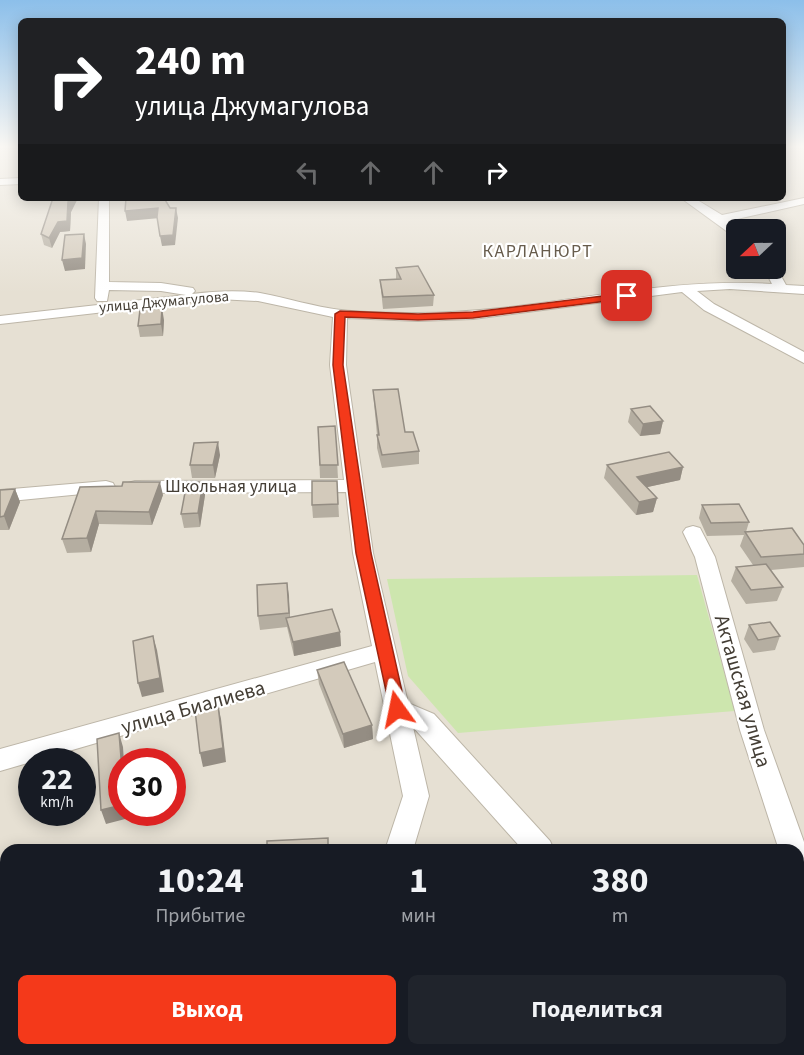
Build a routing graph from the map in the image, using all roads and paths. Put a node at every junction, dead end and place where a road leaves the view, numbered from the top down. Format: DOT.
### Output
graph roads {
  1 [pos="104,201"];
  2 [pos="691,201"];
  3 [pos="804,201"];
  4 [pos="720,219"];
  5 [pos="726,225"];
  6 [pos="776,279"];
  7 [pos="102,286"];
  8 [pos="685,288"];
  9 [pos="781,288"];
  10 [pos="804,290"];
  11 [pos="218,295"];
  12 [pos="102,307"];
  13 [pos="340,314"];
  14 [pos="0,320"];
  15 [pos="804,358"];
  16 [pos="354,486"];
  17 [pos="0,495"];
  18 [pos="693,532"];
  19 [pos="385,651"];
  20 [pos="397,709"];
  21 [pos="0,760"];
  22 [pos="401,844"];
  23 [pos="535,844"];
  24 [pos="791,844"];
  1 -- 7 [label="street"];
  2 -- 4 [label="street"];
  3 -- 4 [label="street"];
  4 -- 5 [label="street"];
  6 -- 9 [label="street"];
  7 -- 11 [label="street"];
  7 -- 12 [label="street"];
  8 -- 9 [label="street, улица Джумагулова"];
  8 -- 13 [label="street, улица Джумагулова"];
  8 -- 15 [label="street"];
  9 -- 10 [label="street, улица Джумагулова"];
  11 -- 12 [label="street, улица Джумагулова"];
  11 -- 13 [label="street, улица Джумагулова"];
  12 -- 14 [label="street, улица Джумагулова"];
  13 -- 16 [label="street"];
  16 -- 17 [label="street, Школьная улица"];
  16 -- 19 [label="street"];
  18 -- 24 [label="street, Акташская улица"];
  19 -- 20 [label="street"];
  19 -- 21 [label="street, улица Биалиева"];
  20 -- 22 [label="street"];
  20 -- 23 [label="street"];
}
